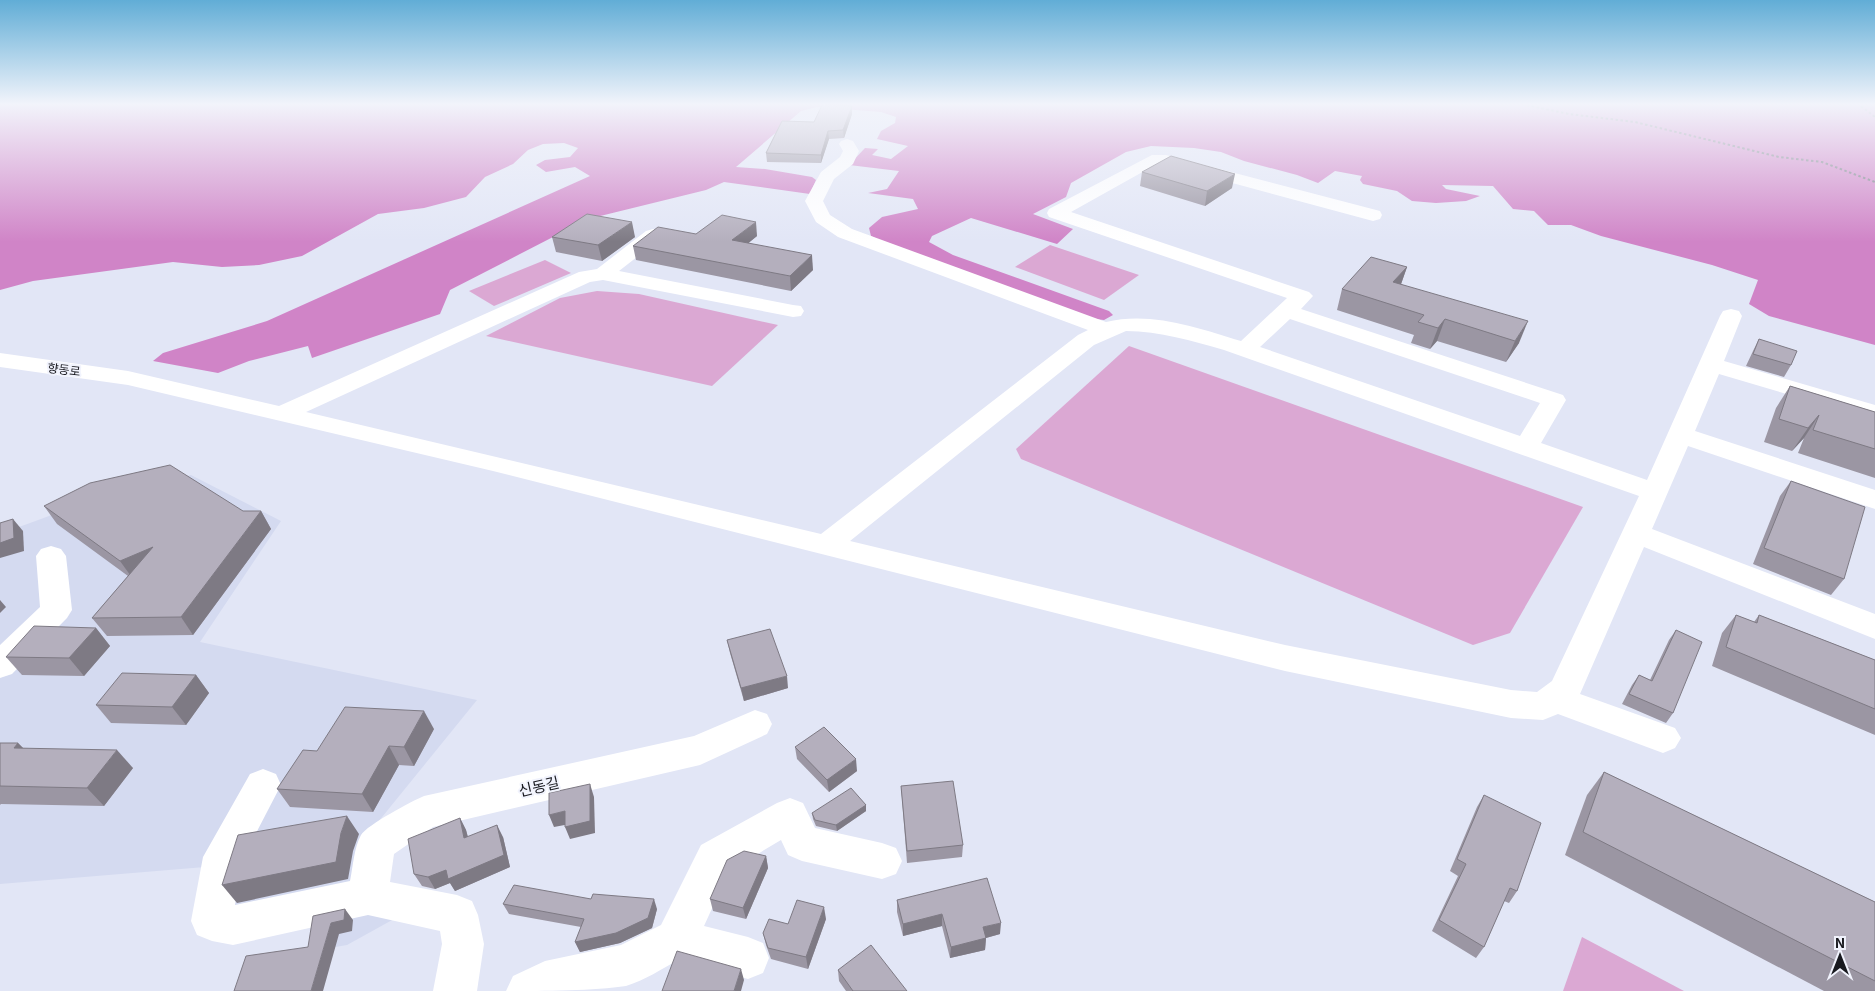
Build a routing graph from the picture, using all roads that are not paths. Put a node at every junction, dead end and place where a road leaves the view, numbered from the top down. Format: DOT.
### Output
graph roads {
  1 [pos="850,149"];
  2 [pos="1373,215"];
  3 [pos="653,235"];
  4 [pos="603,274"];
  5 [pos="793,311"];
  6 [pos="1286,311"];
  7 [pos="1731,316"];
  8 [pos="1107,330"];
  9 [pos="1244,350"];
  10 [pos="0,360"];
  11 [pos="1711,364"];
  12 [pos="1875,413"];
  13 [pos="281,414"];
  14 [pos="1680,435"];
  15 [pos="1526,448"];
  16 [pos="1655,492"];
  17 [pos="1875,500"];
  18 [pos="1636,533"];
  19 [pos="826,545"];
  20 [pos="51,556"];
  21 [pos="1875,627"];
  22 [pos="0,664"];
  23 [pos="1553,698"];
  24 [pos="755,724"];
  25 [pos="1663,738"];
  26 [pos="263,785"];
  27 [pos="882,861"];
  28 [pos="368,896"];
  29 [pos="676,939"];
  30 [pos="748,958"];
  31 [pos="455,991"];
  32 [pos="528,991"];
  1 -- 8 [label="street"];
  2 -- 6 [label="street"];
  3 -- 4 [label="street"];
  4 -- 5 [label="street"];
  4 -- 13 [label="street"];
  6 -- 9 [label="street"];
  6 -- 15 [label="street"];
  7 -- 11 [label="street"];
  8 -- 9 [label="street"];
  8 -- 19 [label="street"];
  9 -- 15 [label="street"];
  10 -- 13 [label="street, 향동로"];
  11 -- 12 [label="street"];
  11 -- 14 [label="street"];
  13 -- 19 [label="street, 향동로"];
  14 -- 16 [label="street"];
  14 -- 17 [label="street"];
  15 -- 16 [label="street"];
  16 -- 18 [label="street"];
  18 -- 21 [label="street"];
  18 -- 23 [label="street"];
  19 -- 23 [label="street, 향동로"];
  20 -- 22 [label="street"];
  23 -- 25 [label="street"];
  24 -- 28 [label="street, 신동길"];
  26 -- 28 [label="street"];
  27 -- 29 [label="street"];
  28 -- 31 [label="street"];
  29 -- 30 [label="street"];
  29 -- 32 [label="street"];
}
